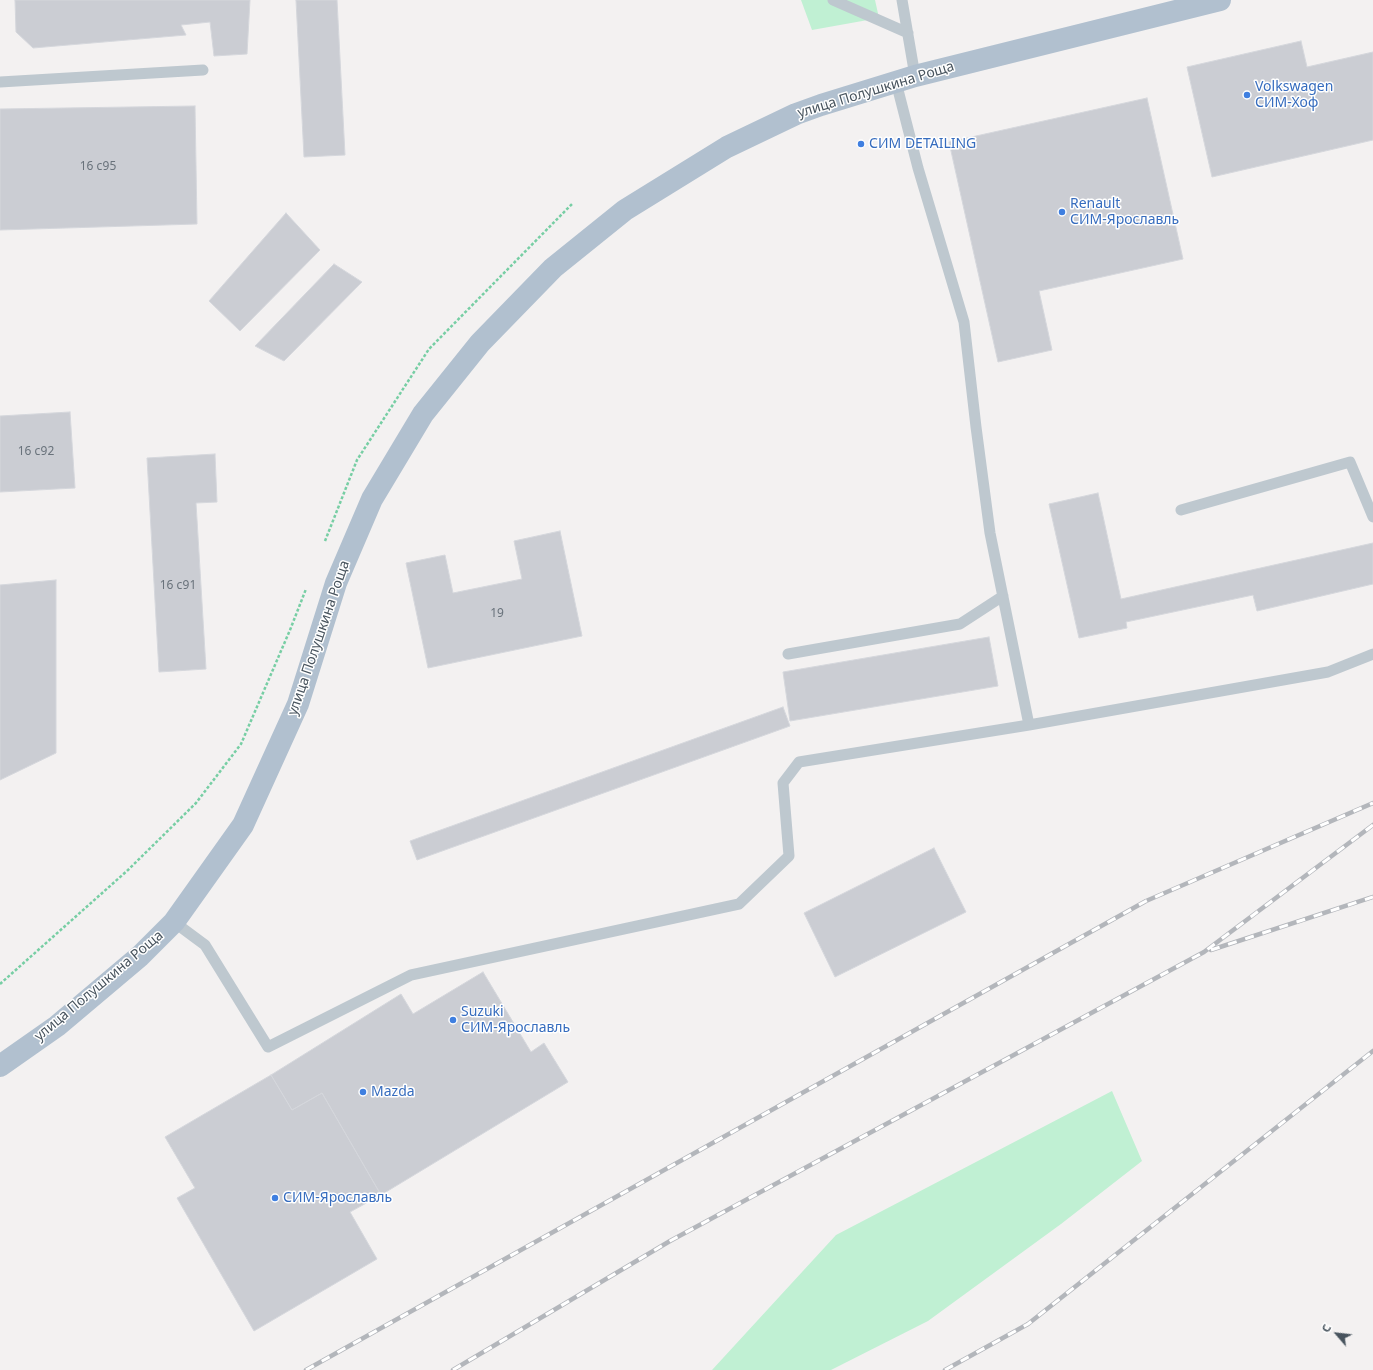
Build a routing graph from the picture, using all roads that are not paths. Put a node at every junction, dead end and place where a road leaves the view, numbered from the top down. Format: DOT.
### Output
graph roads {
  1 [pos="833,0"];
  2 [pos="902,0"];
  3 [pos="1220,0"];
  4 [pos="908,33"];
  5 [pos="203,70"];
  6 [pos="906,79"];
  7 [pos="0,82"];
  8 [pos="1181,510"];
  9 [pos="1373,517"];
  10 [pos="1003,596"];
  11 [pos="788,654"];
  12 [pos="1373,654"];
  13 [pos="1029,725"];
  14 [pos="174,922"];
  15 [pos="0,1066"];
  1 -- 4 [label="lane"];
  2 -- 4 [label="lane"];
  3 -- 6 [label="main road, улица Полушкина Роща"];
  4 -- 6 [label="lane"];
  5 -- 7 [label="lane"];
  6 -- 10 [label="lane"];
  6 -- 14 [label="main road, улица Полушкина Роща"];
  8 -- 9 [label="lane"];
  10 -- 11 [label="lane"];
  10 -- 13 [label="lane"];
  12 -- 13 [label="lane"];
  13 -- 14 [label="lane"];
  14 -- 15 [label="main road, улица Полушкина Роща"];
}
